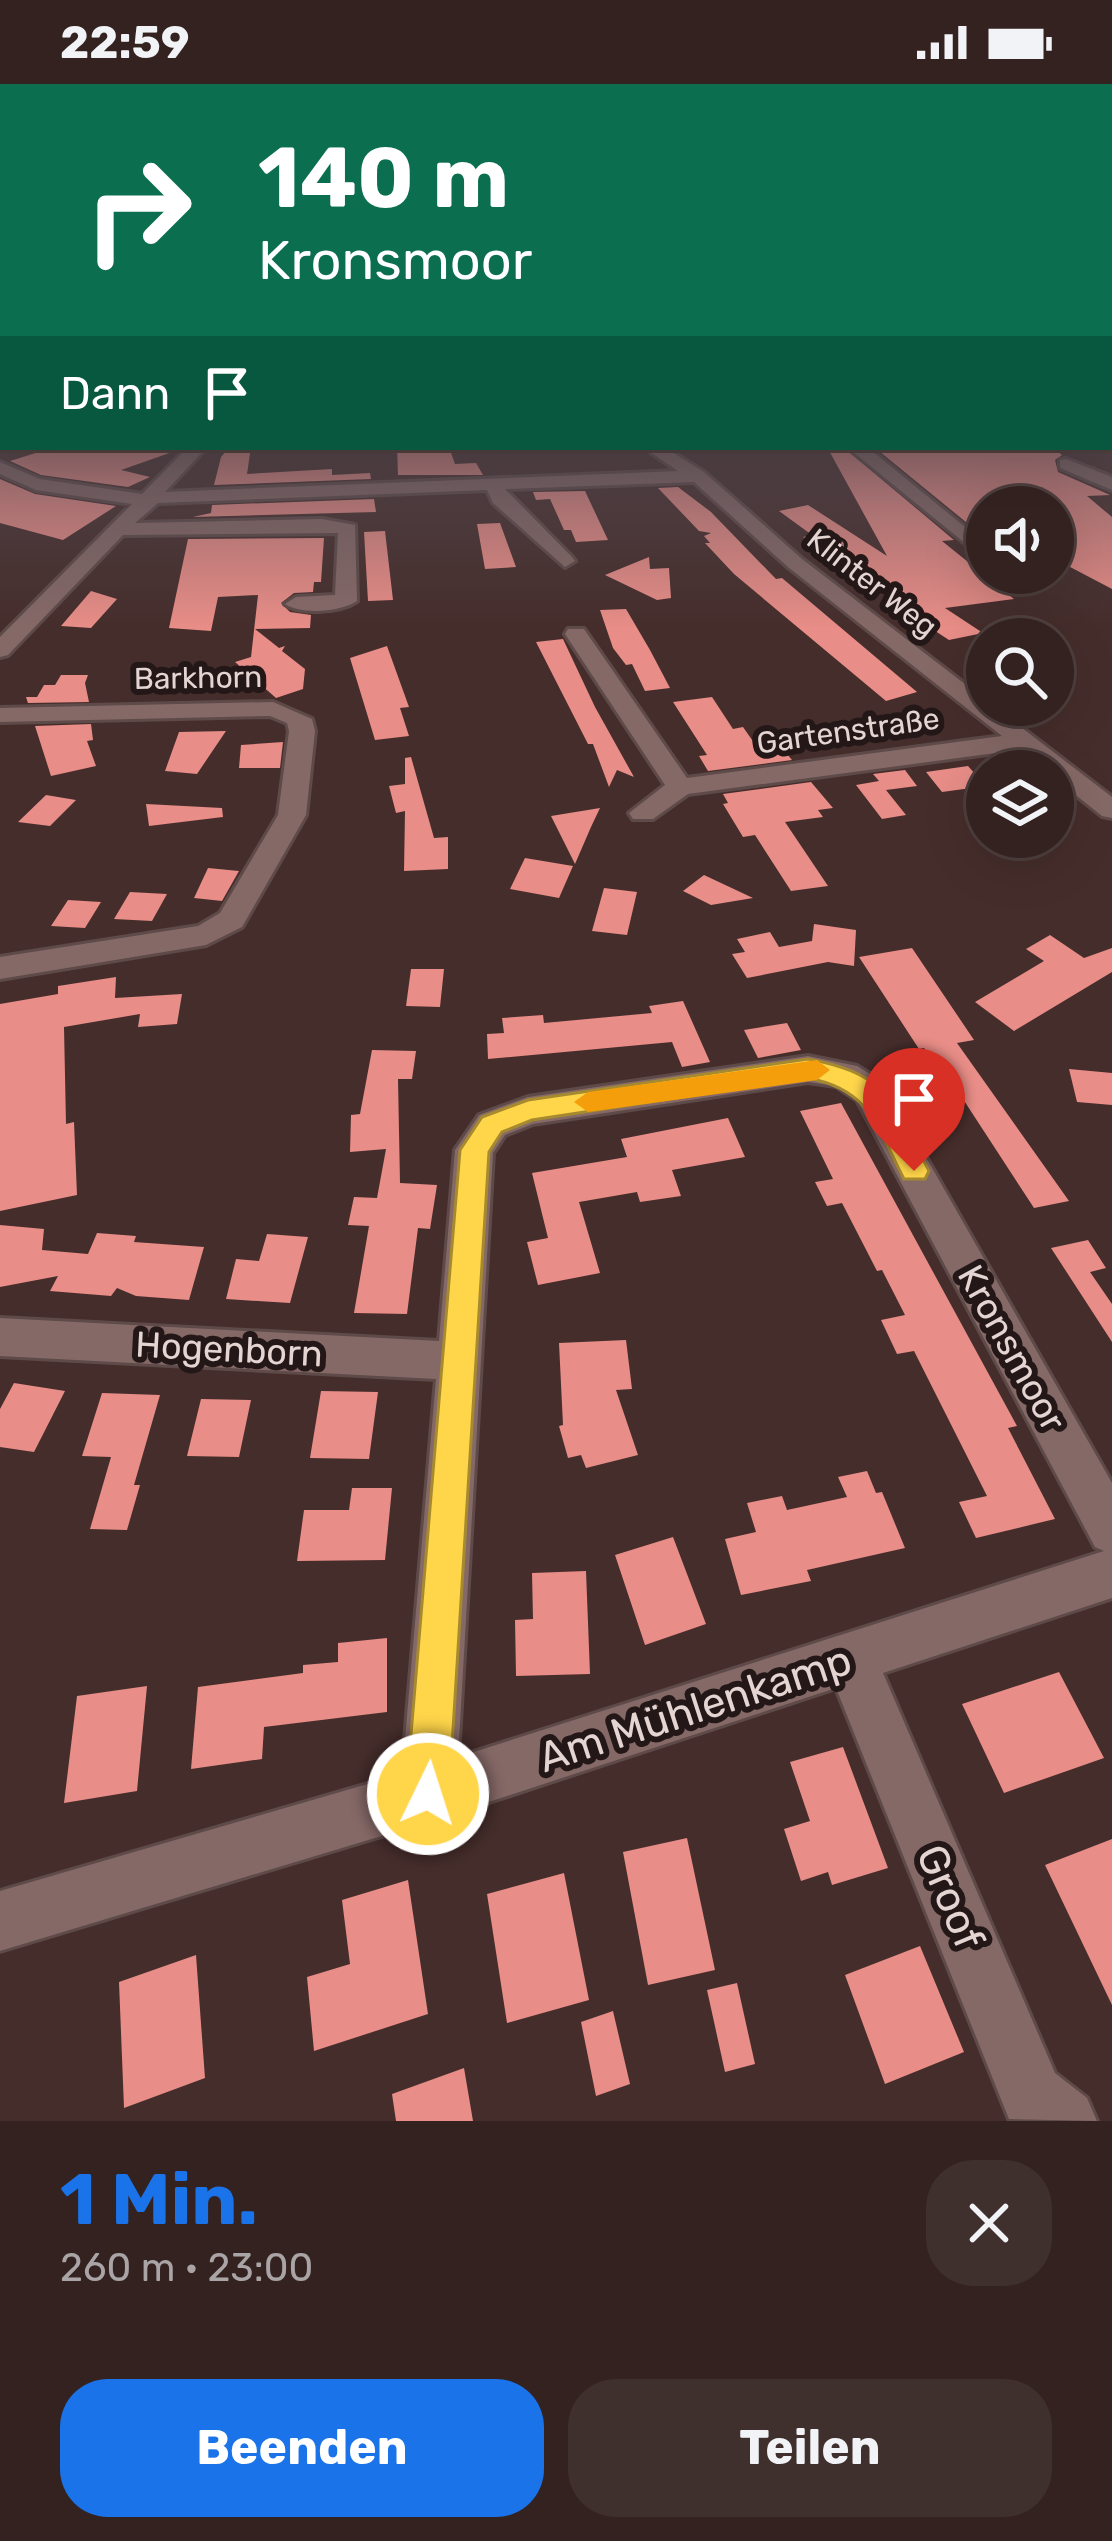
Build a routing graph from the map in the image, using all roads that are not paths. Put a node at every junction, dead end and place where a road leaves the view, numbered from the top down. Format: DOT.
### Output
graph roads {
  1 [pos="195,450"];
  2 [pos="657,450"];
  3 [pos="860,450"];
  4 [pos="1066,464"];
  5 [pos="0,467"];
  6 [pos="698,476"];
  7 [pos="36,484"];
  8 [pos="1112,484"];
  9 [pos="495,486"];
  10 [pos="0,498"];
  11 [pos="151,499"];
  12 [pos="120,529"];
  13 [pos="966,538"];
  14 [pos="565,561"];
  15 [pos="296,604"];
  16 [pos="576,634"];
  17 [pos="0,650"];
  18 [pos="0,715"];
  19 [pos="1025,740"];
  20 [pos="680,787"];
  21 [pos="1112,811"];
  22 [pos="643,813"];
  23 [pos="0,968"];
  24 [pos="0,1337"];
  25 [pos="458,1360"];
  26 [pos="1112,1530"];
  27 [pos="1112,1574"];
  28 [pos="851,1660"];
  29 [pos="428,1794"];
  30 [pos="0,1921"];
  31 [pos="1064,2121"];
  1 -- 11 [label="street"];
  2 -- 6 [label="street, Klinter Weg"];
  3 -- 13 [label="street"];
  4 -- 8 [label="street"];
  5 -- 7 [label="street"];
  6 -- 9 [label="street"];
  6 -- 19 [label="street, Klinter Weg"];
  7 -- 10 [label="street"];
  7 -- 11 [label="street"];
  9 -- 11 [label="street"];
  9 -- 14 [label="street"];
  11 -- 12 [label="street"];
  12 -- 15 [label="street"];
  12 -- 17 [label="street"];
  16 -- 20 [label="street"];
  18 -- 23 [label="street, Barkhorn"];
  19 -- 20 [label="street, Gartenstraße"];
  19 -- 21 [label="street, Klinter Weg"];
  20 -- 22 [label="street, Gartenstraße"];
  24 -- 25 [label="street, Hogenborn"];
  25 -- 26 [label="street, Kronsmoor"];
  25 -- 29 [label="street, Kronsmoor"];
  27 -- 28 [label="street, Am Mühlenkamp"];
  28 -- 29 [label="street, Am Mühlenkamp"];
  28 -- 31 [label="street, Groof"];
  29 -- 30 [label="street, Am Mühlenkamp"];
}
